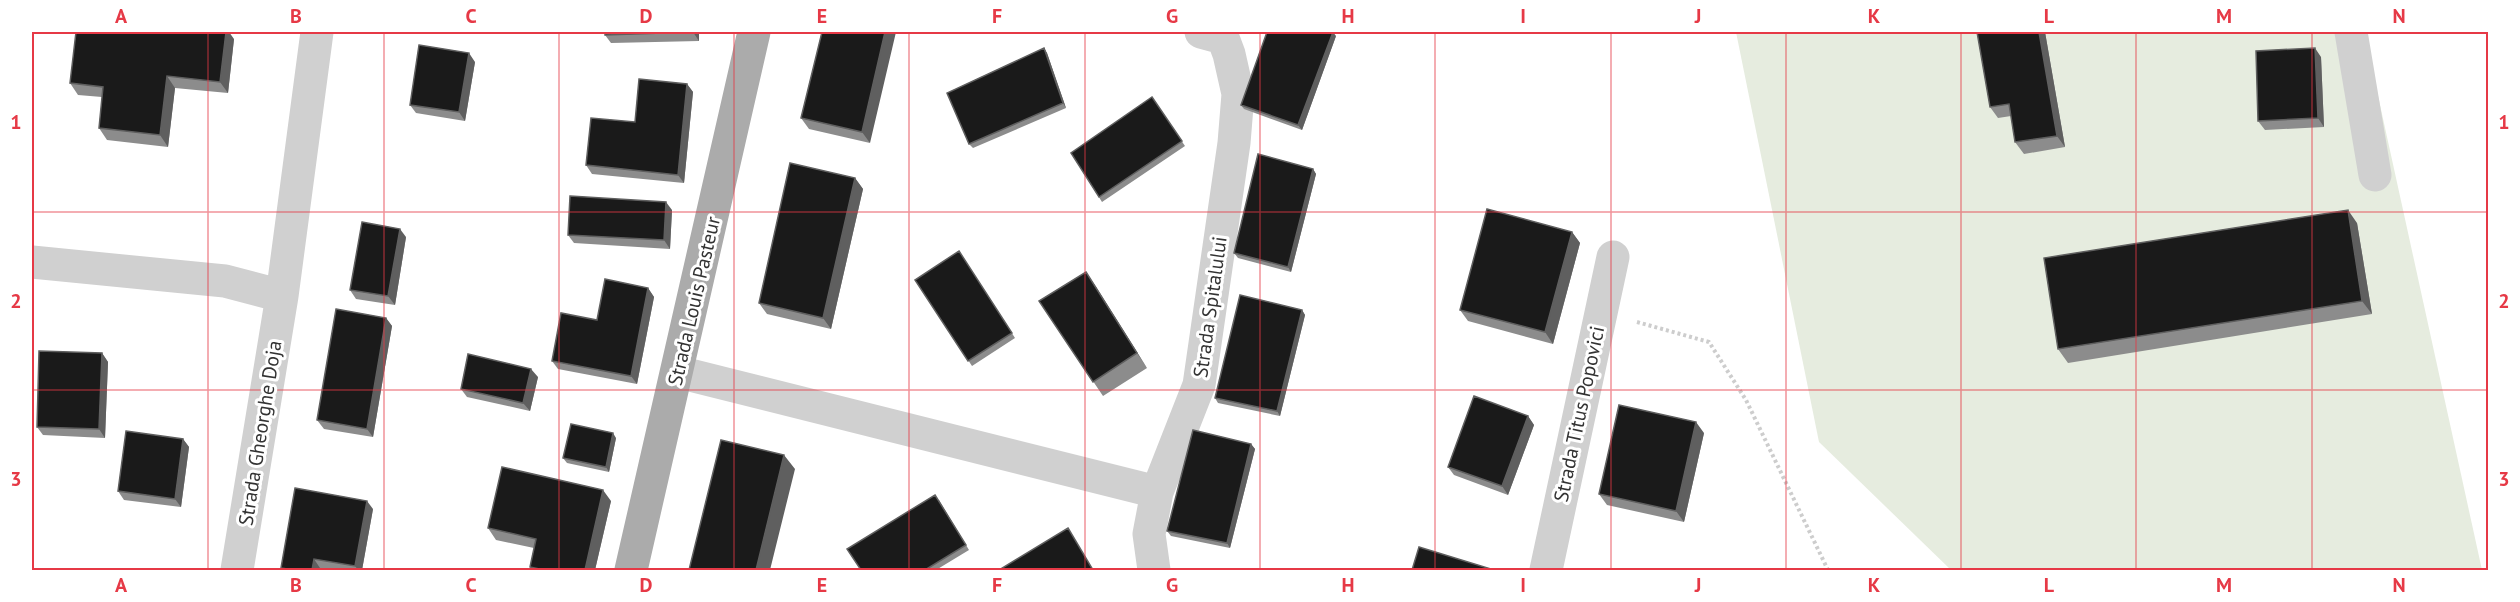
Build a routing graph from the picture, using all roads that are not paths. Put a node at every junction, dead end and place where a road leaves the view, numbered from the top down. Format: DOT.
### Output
graph roads {
  1 [pos="317,32"];
  2 [pos="754,32"];
  3 [pos="2351,32"];
  4 [pos="1212,35"];
  5 [pos="2375,175"];
  6 [pos="1613,257"];
  7 [pos="32,262"];
  8 [pos="282,296"];
  9 [pos="678,372"];
  10 [pos="1157,492"];
  11 [pos="237,570"];
  12 [pos="631,570"];
  13 [pos="1154,570"];
  14 [pos="1546,570"];
  1 -- 8 [label="street, Strada Gheorghe Doja"];
  2 -- 9 [label="main road, Strada Louis Pasteur"];
  3 -- 5 [label="street"];
  4 -- 10 [label="street, Strada Spitalului"];
  6 -- 14 [label="street, Strada Titus Popovici"];
  7 -- 8 [label="street"];
  8 -- 11 [label="street, Strada Gheorghe Doja"];
  9 -- 10 [label="street"];
  9 -- 12 [label="main road, Strada Louis Pasteur"];
  10 -- 13 [label="street, Strada Spitalului"];
}
